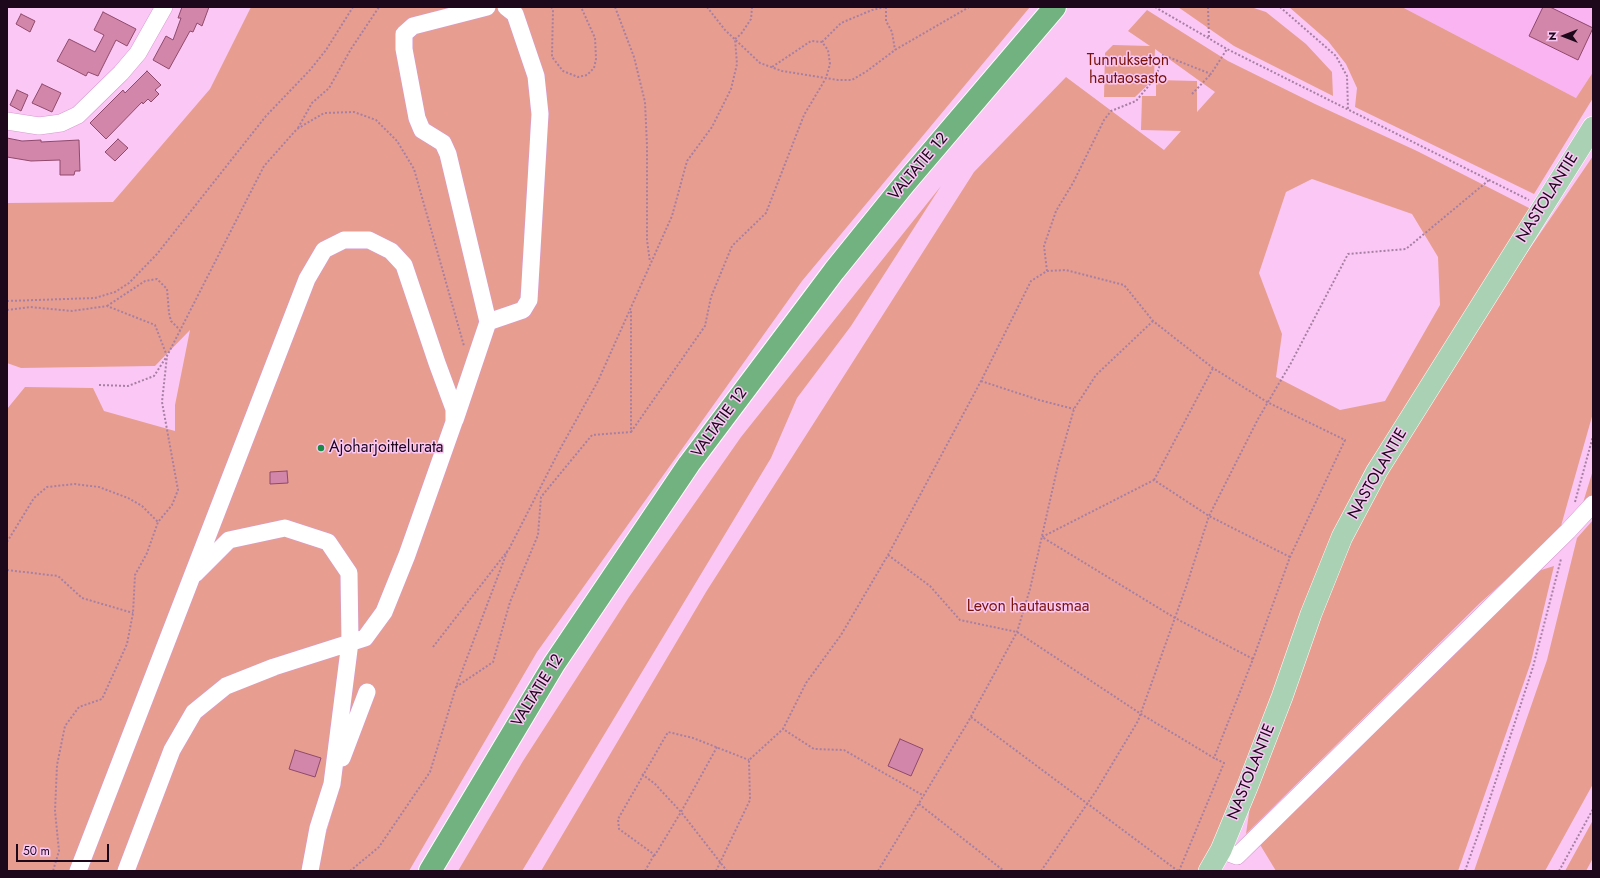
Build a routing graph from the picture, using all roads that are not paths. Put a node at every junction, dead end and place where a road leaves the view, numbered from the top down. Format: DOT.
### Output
graph roads {
  1 [pos="164,7"];
  2 [pos="487,7"];
  3 [pos="506,7"];
  4 [pos="1054,7"];
  5 [pos="7,122"];
  6 [pos="1593,127"];
  7 [pos="488,322"];
  8 [pos="454,422"];
  9 [pos="1593,504"];
  10 [pos="190,579"];
  11 [pos="350,642"];
  12 [pos="367,692"];
  13 [pos="332,784"];
  14 [pos="87,845"];
  15 [pos="1221,850"];
  16 [pos="126,868"];
  17 [pos="78,871"];
  18 [pos="90,871"];
  19 [pos="310,871"];
  20 [pos="430,871"];
  21 [pos="1209,871"];
  1 -- 5 [label="street"];
  2 -- 7 [label="street"];
  3 -- 7 [label="street"];
  4 -- 20 [label="highway, VALTATIE 12"];
  6 -- 15 [label="main road, NASTOLANTIE"];
  7 -- 8 [label="street"];
  8 -- 10 [label="street"];
  8 -- 11 [label="street"];
  9 -- 15 [label="street"];
  10 -- 11 [label="street"];
  10 -- 14 [label="street"];
  11 -- 13 [label="street"];
  11 -- 16 [label="street"];
  12 -- 13 [label="street"];
  13 -- 19 [label="street"];
  14 -- 17 [label="street"];
  14 -- 18 [label="street"];
  15 -- 21 [label="main road, NASTOLANTIE"];
}
